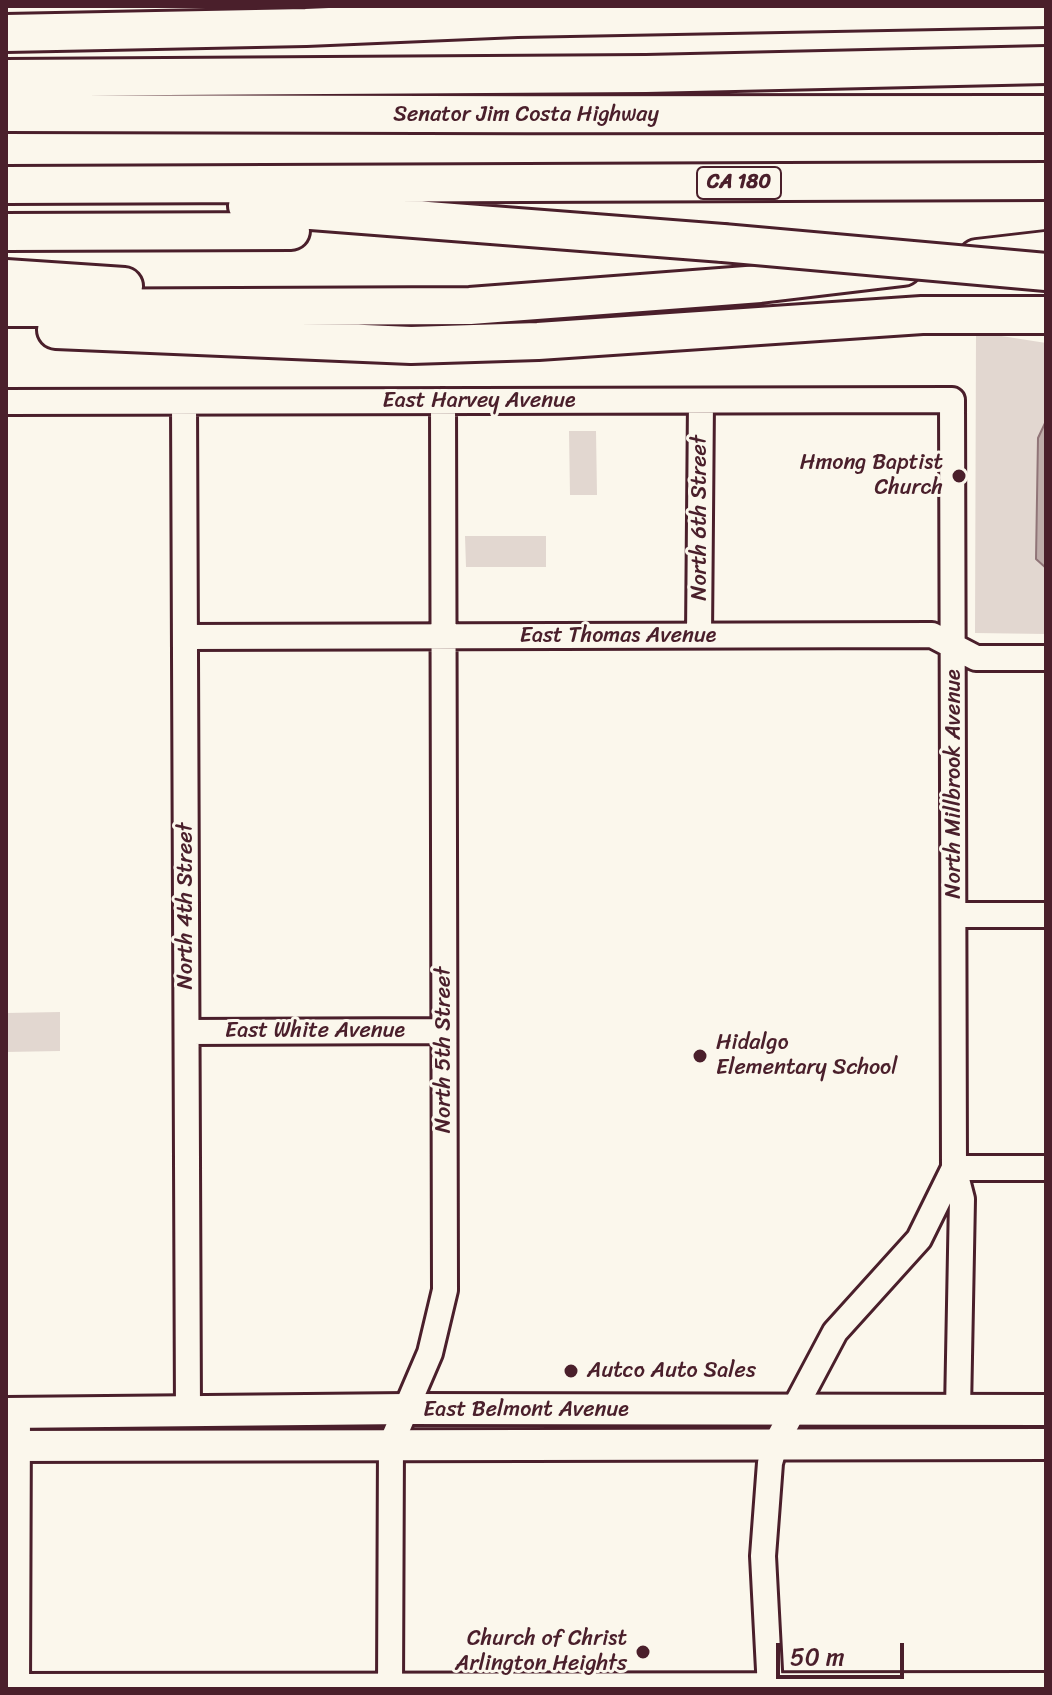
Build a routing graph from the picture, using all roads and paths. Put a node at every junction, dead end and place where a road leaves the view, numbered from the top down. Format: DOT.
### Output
graph roads {
  1 [pos="293,6"];
  2 [pos="1046,8"];
  3 [pos="517,18"];
  4 [pos="6,33"];
  5 [pos="1046,66"];
  6 [pos="6,78"];
  7 [pos="6,113"];
  8 [pos="470,114"];
  9 [pos="1046,114"];
  10 [pos="1046,181"];
  11 [pos="6,186"];
  12 [pos="548,230"];
  13 [pos="6,232"];
  14 [pos="1046,250"];
  15 [pos="1046,272"];
  16 [pos="6,278"];
  17 [pos="613,295"];
  18 [pos="6,308"];
  19 [pos="1046,315"];
  20 [pos="6,328"];
  21 [pos="952,400"];
  22 [pos="443,401"];
  23 [pos="701,401"];
  24 [pos="6,402"];
  25 [pos="184,402"];
  26 [pos="699,635"];
  27 [pos="185,637"];
  28 [pos="443,637"];
  29 [pos="954,647"];
  30 [pos="1046,658"];
  31 [pos="955,915"];
  32 [pos="1046,915"];
  33 [pos="444,1031"];
  34 [pos="187,1032"];
  35 [pos="954,1168"];
  36 [pos="1046,1168"];
  37 [pos="407,1409"];
  38 [pos="958,1410"];
  39 [pos="1046,1410"];
  40 [pos="188,1411"];
  41 [pos="792,1411"];
  42 [pos="12,1413"];
  43 [pos="391,1444"];
  44 [pos="1046,1444"];
  45 [pos="775,1445"];
  46 [pos="12,1446"];
  47 [pos="1046,1685"];
  48 [pos="13,1687"];
  49 [pos="770,1687"];
  50 [pos="390,1688"];
  1 -- 3 [label="highway"];
  2 -- 3 [label="highway"];
  3 -- 4 [label="highway"];
  5 -- 6 [label="highway"];
  5 -- 8 [label="highway"];
  7 -- 8 [label="highway, Senator Jim Costa Highway"];
  8 -- 9 [label="highway, Senator Jim Costa Highway"];
  10 -- 11 [label="highway, CA 180"];
  11 -- 12 [label="highway"];
  12 -- 13 [label="highway"];
  12 -- 15 [label="highway, bridge"];
  14 -- 17 [label="highway"];
  16 -- 17 [label="highway"];
  17 -- 18 [label="highway"];
  19 -- 20 [label="highway"];
  21 -- 23 [label="street, East Harvey Avenue"];
  21 -- 29 [label="street, North Millbrook Avenue"];
  22 -- 23 [label="street, East Harvey Avenue"];
  22 -- 25 [label="street, East Harvey Avenue"];
  22 -- 28 [label="street, North 5th Street"];
  23 -- 26 [label="street, North 6th Street"];
  24 -- 25 [label="street, East Harvey Avenue"];
  25 -- 27 [label="street, North 4th Street"];
  26 -- 28 [label="street, East Thomas Avenue"];
  26 -- 29 [label="street, East Thomas Avenue"];
  27 -- 28 [label="street, East Thomas Avenue"];
  27 -- 34 [label="street, North 4th Street"];
  28 -- 33 [label="street, North 5th Street"];
  29 -- 30 [label="street, East Thomas Avenue"];
  29 -- 31 [label="street, North Millbrook Avenue"];
  31 -- 32 [label="street"];
  31 -- 35 [label="street, North Millbrook Avenue"];
  33 -- 34 [label="street, East White Avenue"];
  33 -- 37 [label="street, North 5th Street"];
  34 -- 40 [label="street, North 4th Street"];
  35 -- 36 [label="street"];
  35 -- 38 [label="street, North Millbrook Avenue"];
  35 -- 41 [label="street, North Millbrook Avenue"];
  37 -- 40 [label="main road, East Belmont Avenue"];
  37 -- 41 [label="main road, East Belmont Avenue"];
  37 -- 43 [label="street, North 5th Street"];
  38 -- 39 [label="main road, East Belmont Avenue"];
  38 -- 41 [label="main road, East Belmont Avenue"];
  40 -- 42 [label="main road, East Belmont Avenue"];
  41 -- 45 [label="street, North Millbrook Avenue"];
  42 -- 46 [label="street"];
  43 -- 45 [label="main road, East Belmont Avenue"];
  43 -- 46 [label="main road, East Belmont Avenue"];
  43 -- 50 [label="street, North 5th Street"];
  44 -- 45 [label="main road, East Belmont Avenue"];
  45 -- 49 [label="street"];
  46 -- 48 [label="street"];
  47 -- 49 [label="street"];
  48 -- 50 [label="street"];
  49 -- 50 [label="street"];
}
